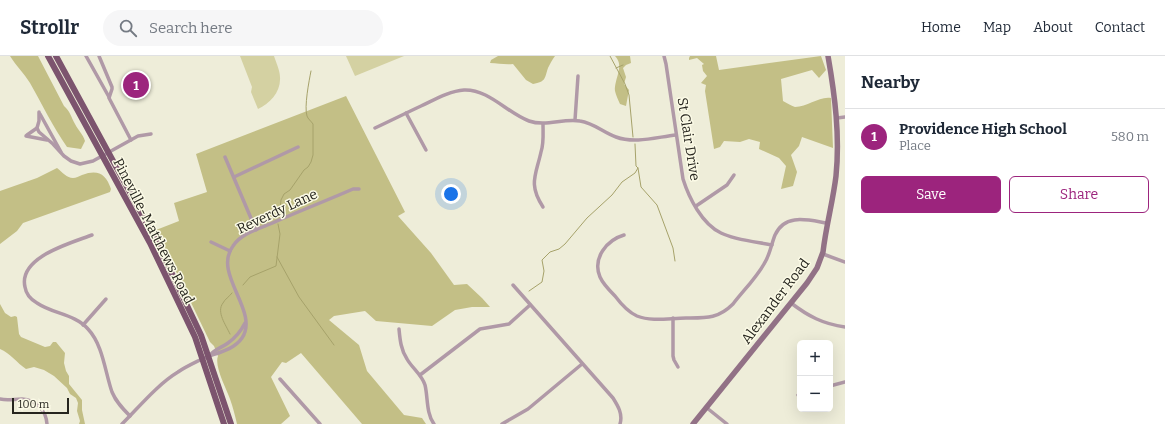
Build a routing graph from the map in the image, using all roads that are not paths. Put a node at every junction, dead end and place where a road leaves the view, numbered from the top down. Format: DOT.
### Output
graph roads {
  1 [pos="48,56"];
  2 [pos="56,56"];
  3 [pos="86,56"];
  4 [pos="99,56"];
  5 [pos="664,56"];
  6 [pos="828,56"];
  7 [pos="578,76"];
  8 [pos="109,98"];
  9 [pos="406,113"];
  10 [pos="845,117"];
  11 [pos="836,118"];
  12 [pos="575,120"];
  13 [pos="543,124"];
  14 [pos="47,125"];
  15 [pos="38,126"];
  16 [pos="375,128"];
  17 [pos="150,134"];
  18 [pos="676,134"];
  19 [pos="49,140"];
  20 [pos="131,140"];
  21 [pos="298,147"];
  22 [pos="426,150"];
  23 [pos="62,153"];
  24 [pos="105,154"];
  25 [pos="225,157"];
  26 [pos="734,175"];
  27 [pos="234,177"];
  28 [pos="359,189"];
  29 [pos="696,206"];
  30 [pos="543,207"];
  31 [pos="827,223"];
  32 [pos="256,230"];
  33 [pos="92,235"];
  34 [pos="624,235"];
  35 [pos="211,242"];
  36 [pos="772,245"];
  37 [pos="230,251"];
  38 [pos="823,254"];
  39 [pos="845,262"];
  40 [pos="513,285"];
  41 [pos="106,300"];
  42 [pos="791,303"];
  43 [pos="530,305"];
  44 [pos="673,318"];
  45 [pos="83,325"];
  46 [pos="845,327"];
  47 [pos="399,329"];
  48 [pos="205,358"];
  49 [pos="582,364"];
  50 [pos="678,367"];
  51 [pos="420,375"];
  52 [pos="280,379"];
  53 [pos="845,382"];
  54 [pos="833,385"];
  55 [pos="0,398"];
  56 [pos="707,408"];
  57 [pos="130,416"];
  58 [pos="47,424"];
  59 [pos="122,424"];
  60 [pos="224,424"];
  61 [pos="231,424"];
  62 [pos="320,424"];
  63 [pos="434,424"];
  64 [pos="502,424"];
  65 [pos="620,424"];
  66 [pos="693,424"];
  67 [pos="727,424"];
  1 -- 24 [label="main road, Pineville-Matthews Road"];
  2 -- 24 [label="main road, Pineville-Matthews Road"];
  3 -- 8 [label="street"];
  4 -- 8 [label="street"];
  5 -- 18 [label="street, St Clair Drive"];
  6 -- 11 [label="street, Alexander Road"];
  7 -- 12 [label="street"];
  8 -- 20 [label="street"];
  9 -- 13 [label="street"];
  9 -- 16 [label="street"];
  9 -- 22 [label="street"];
  10 -- 11 [label="street"];
  11 -- 31 [label="street, Alexander Road"];
  12 -- 13 [label="street"];
  12 -- 18 [label="street"];
  13 -- 30 [label="street"];
  14 -- 15 [label="street"];
  14 -- 15 [label="street"];
  14 -- 23 [label="street"];
  15 -- 19 [label="street"];
  15 -- 19 [label="street"];
  17 -- 20 [label="street"];
  18 -- 29 [label="street, St Clair Drive"];
  19 -- 23 [label="street"];
  20 -- 24 [label="street"];
  21 -- 27 [label="street"];
  23 -- 24 [label="street"];
  24 -- 48 [label="main road, Pineville-Matthews Road"];
  25 -- 27 [label="street"];
  26 -- 29 [label="street"];
  27 -- 32 [label="street"];
  28 -- 32 [label="street, Reverdy Lane"];
  29 -- 36 [label="street, St Clair Drive"];
  31 -- 36 [label="street"];
  31 -- 38 [label="street, Alexander Road"];
  32 -- 37 [label="street, Reverdy Lane"];
  33 -- 45 [label="street"];
  34 -- 44 [label="street"];
  35 -- 37 [label="street"];
  36 -- 44 [label="street"];
  37 -- 48 [label="street, Reverdy Lane"];
  38 -- 39 [label="street"];
  38 -- 42 [label="street, Alexander Road"];
  40 -- 43 [label="street"];
  41 -- 45 [label="street"];
  42 -- 46 [label="street"];
  42 -- 56 [label="street, Alexander Road"];
  43 -- 49 [label="street"];
  43 -- 51 [label="street"];
  44 -- 50 [label="street"];
  45 -- 57 [label="street"];
  47 -- 51 [label="street"];
  48 -- 57 [label="street, Reverdy Lane"];
  48 -- 60 [label="main road, Pineville-Matthews Road"];
  48 -- 61 [label="main road, Pineville-Matthews Road"];
  49 -- 64 [label="street"];
  49 -- 65 [label="street"];
  51 -- 63 [label="street"];
  52 -- 62 [label="street"];
  53 -- 54 [label="street"];
  55 -- 58 [label="street"];
  56 -- 66 [label="street, Alexander Road"];
  56 -- 67 [label="street"];
  57 -- 59 [label="street, Reverdy Lane"];
}
